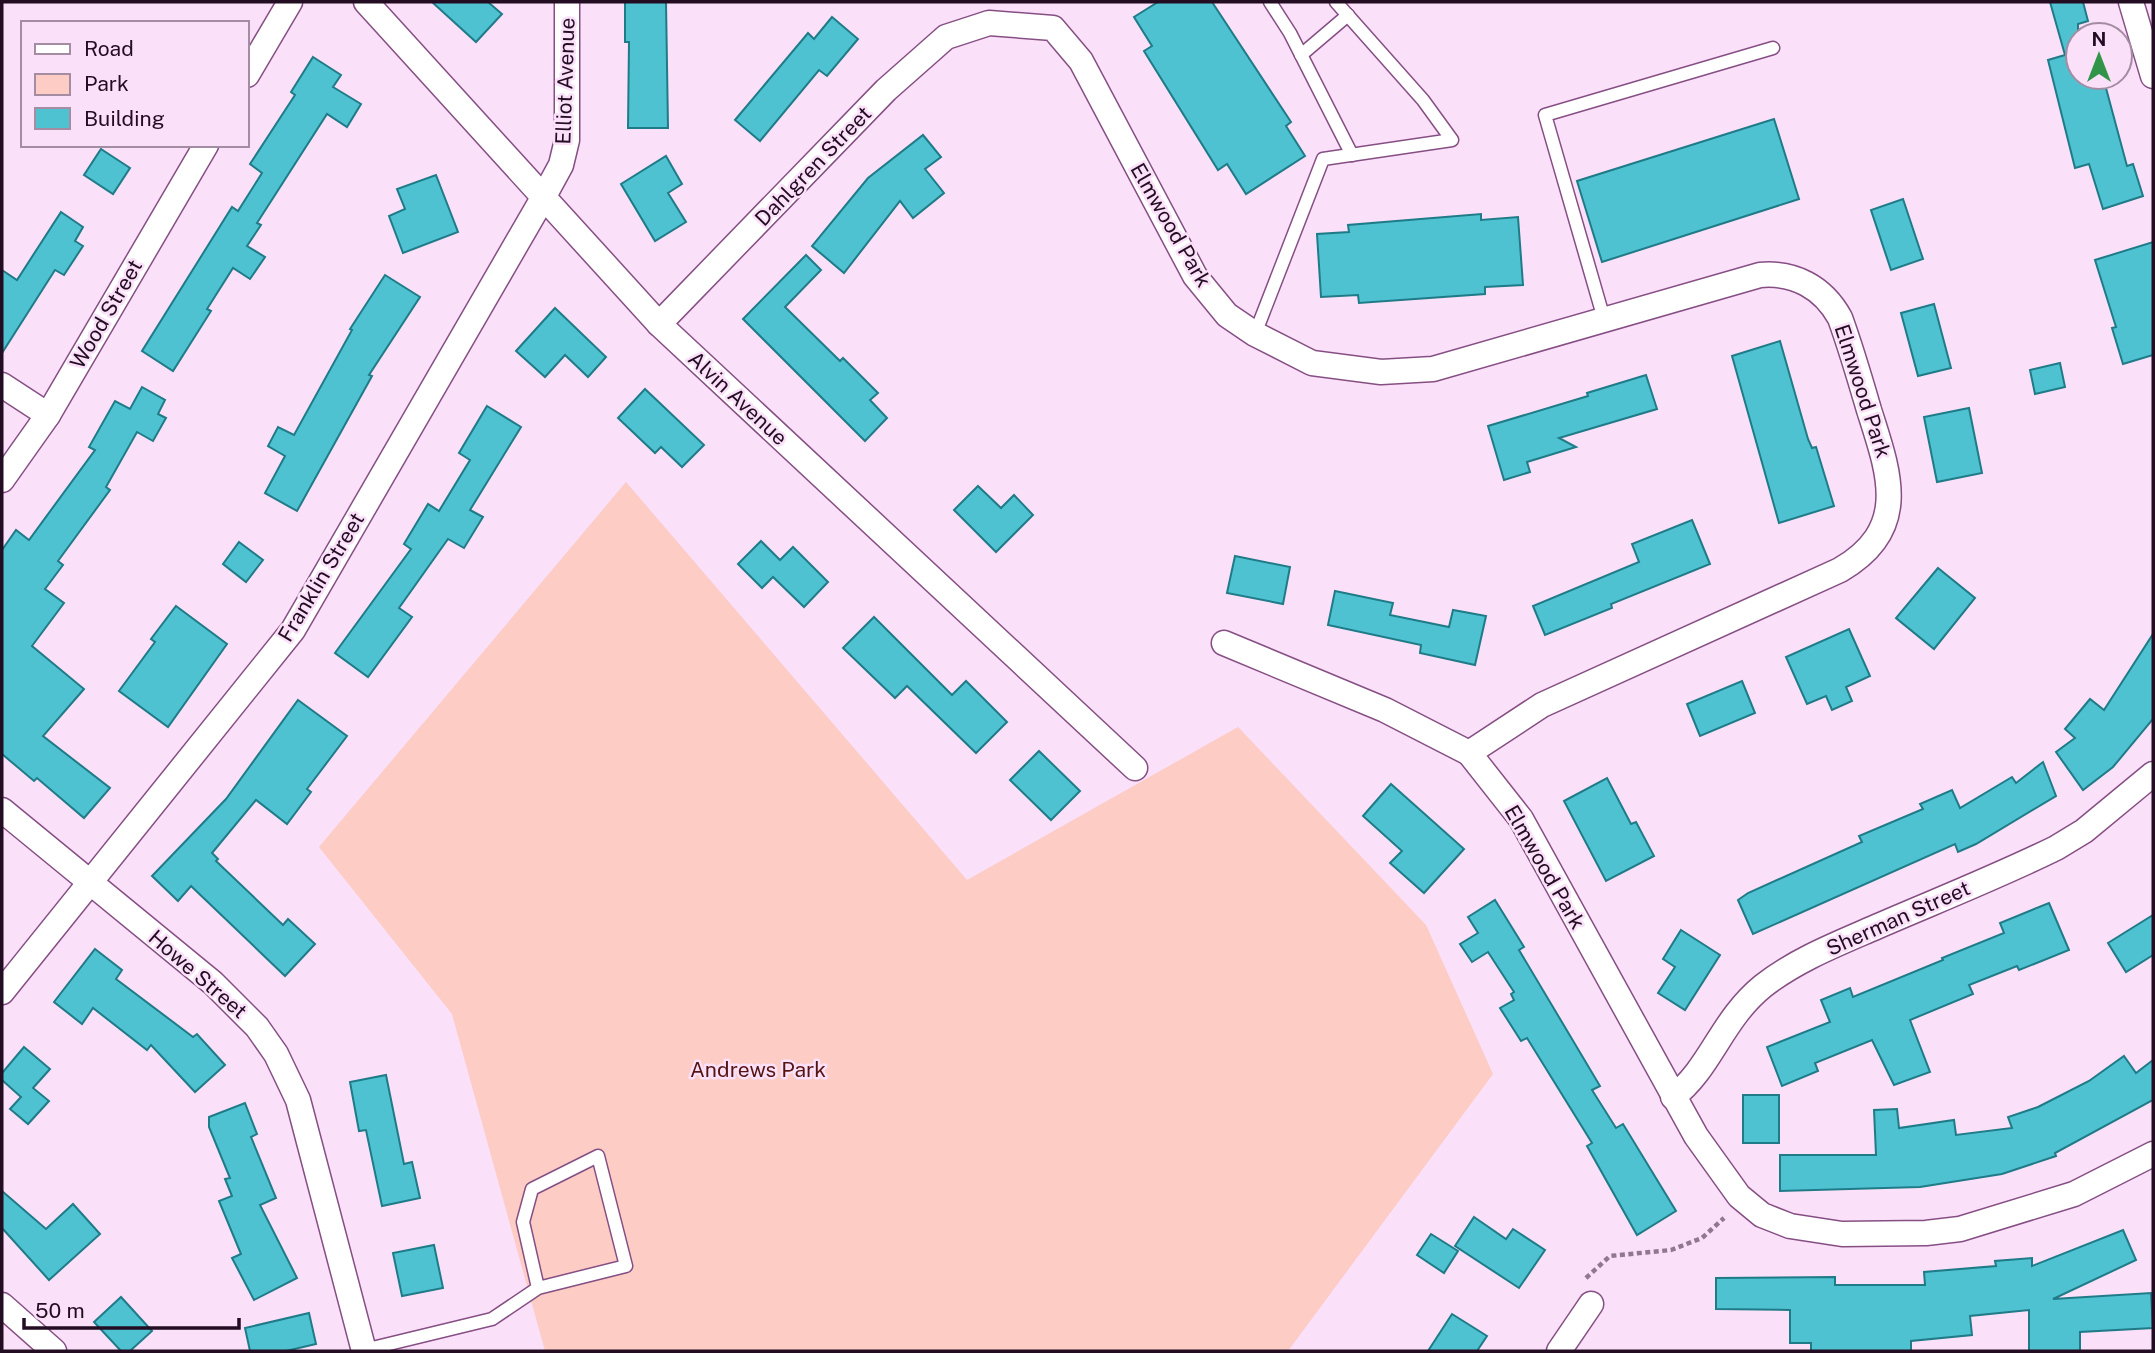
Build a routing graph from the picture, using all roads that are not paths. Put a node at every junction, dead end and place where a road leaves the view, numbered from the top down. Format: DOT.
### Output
graph roads {
  1 [pos="289,2"];
  2 [pos="366,2"];
  3 [pos="567,2"];
  4 [pos="1270,2"];
  5 [pos="1336,2"];
  6 [pos="2132,2"];
  7 [pos="1348,15"];
  8 [pos="979,26"];
  9 [pos="1773,48"];
  10 [pos="1301,55"];
  11 [pos="248,73"];
  12 [pos="2153,76"];
  13 [pos="204,147"];
  14 [pos="1352,155"];
  15 [pos="543,198"];
  16 [pos="1604,320"];
  17 [pos="659,324"];
  18 [pos="1255,334"];
  19 [pos="2,385"];
  20 [pos="48,415"];
  21 [pos="2,480"];
  22 [pos="1223,643"];
  23 [pos="1469,753"];
  24 [pos="1135,768"];
  25 [pos="2153,774"];
  26 [pos="2,810"];
  27 [pos="89,881"];
  28 [pos="2,992"];
  29 [pos="1673,1097"];
  30 [pos="2153,1154"];
  31 [pos="538,1288"];
  32 [pos="1584,1296"];
  33 [pos="2,1305"];
  34 [pos="54,1351"];
  35 [pos="364,1351"];
  36 [pos="1559,1351"];
  1 -- 11 [label="street"];
  2 -- 15 [label="street, Alvin Avenue"];
  3 -- 15 [label="street, Elliot Avenue"];
  4 -- 10 [label="lane"];
  5 -- 7 [label="lane"];
  6 -- 12 [label="street"];
  7 -- 10 [label="lane"];
  7 -- 14 [label="lane"];
  8 -- 17 [label="street, Dahlgren Street"];
  8 -- 18 [label="street, Elmwood Park"];
  9 -- 16 [label="lane"];
  10 -- 14 [label="lane"];
  13 -- 20 [label="street, Wood Street"];
  14 -- 18 [label="lane"];
  15 -- 17 [label="street, Alvin Avenue"];
  15 -- 27 [label="street, Franklin Street"];
  16 -- 18 [label="street, Elmwood Park"];
  16 -- 23 [label="street, Elmwood Park"];
  17 -- 24 [label="street, Alvin Avenue"];
  19 -- 20 [label="street"];
  20 -- 21 [label="street, Wood Street"];
  22 -- 23 [label="street"];
  23 -- 29 [label="street, Elmwood Park"];
  25 -- 29 [label="street, Sherman Street"];
  26 -- 27 [label="street, Howe Street"];
  27 -- 28 [label="street, Franklin Street"];
  27 -- 35 [label="street, Howe Street"];
  29 -- 30 [label="street, Elmwood Park"];
  31 -- 31 [label="lane"];
  31 -- 35 [label="lane"];
  32 -- 36 [label="street"];
  33 -- 34 [label="street"];
}
